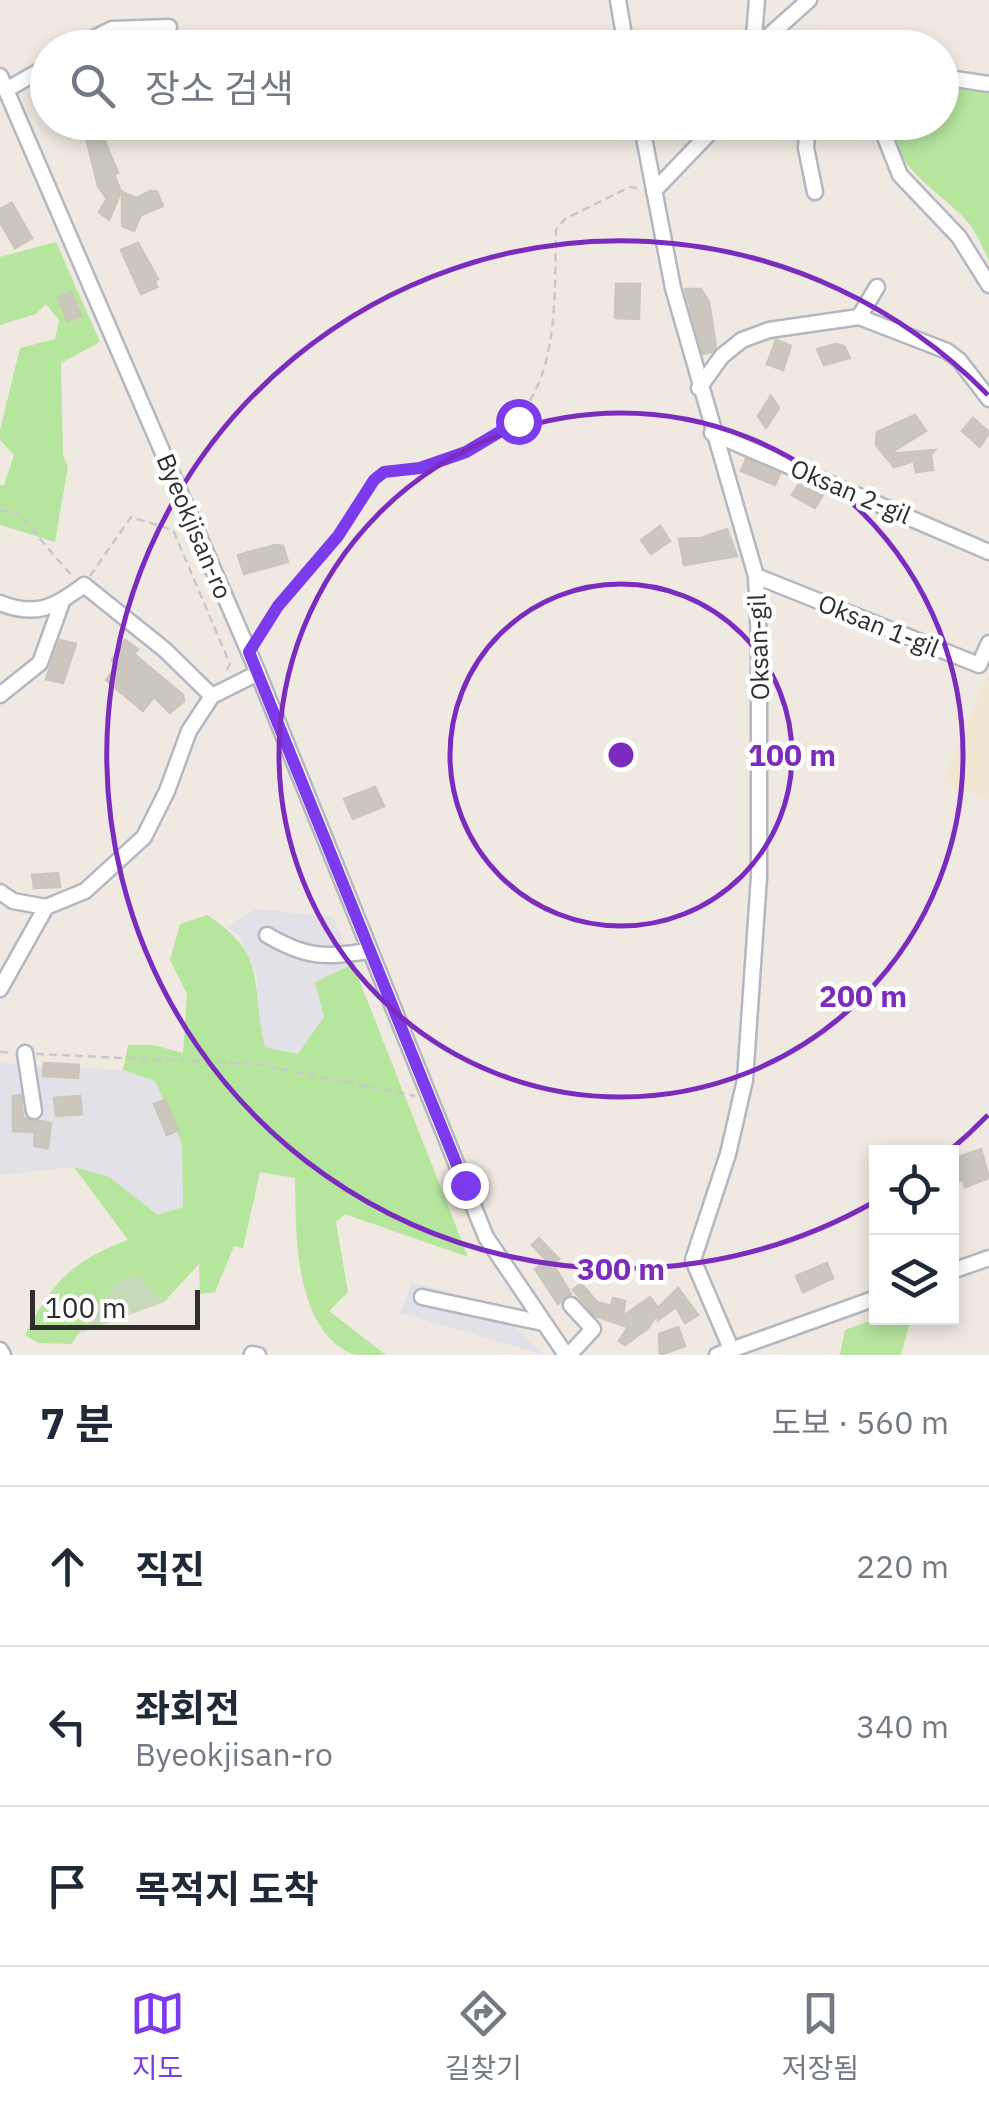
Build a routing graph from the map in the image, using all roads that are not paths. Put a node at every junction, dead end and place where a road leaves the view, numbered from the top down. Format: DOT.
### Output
graph roads {
  1 [pos="618,0"];
  2 [pos="757,0"];
  3 [pos="809,0"];
  4 [pos="169,27"];
  5 [pos="110,30"];
  6 [pos="623,30"];
  7 [pos="755,30"];
  8 [pos="775,30"];
  9 [pos="30,73"];
  10 [pos="959,80"];
  11 [pos="3,83"];
  12 [pos="989,84"];
  13 [pos="644,140"];
  14 [pos="703,140"];
  15 [pos="807,140"];
  16 [pos="886,140"];
  17 [pos="654,192"];
  18 [pos="815,192"];
  19 [pos="989,285"];
  20 [pos="877,287"];
  21 [pos="859,317"];
  22 [pos="699,388"];
  23 [pos="989,399"];
  24 [pos="712,433"];
  25 [pos="989,552"];
  26 [pos="756,576"];
  27 [pos="0,602"];
  28 [pos="62,602"];
  29 [pos="989,642"];
  30 [pos="258,673"];
  31 [pos="0,695"];
  32 [pos="212,696"];
  33 [pos="0,892"];
  34 [pos="46,907"];
  35 [pos="267,935"];
  36 [pos="370,951"];
  37 [pos="0,989"];
  38 [pos="24,1054"];
  39 [pos="34,1111"];
  40 [pos="989,1258"];
  41 [pos="959,1269"];
  42 [pos="422,1297"];
  43 [pos="869,1301"];
  44 [pos="571,1305"];
  45 [pos="543,1322"];
  46 [pos="724,1353"];
  47 [pos="568,1355"];
  1 -- 6 [label="street"];
  2 -- 7 [label="street"];
  3 -- 8 [label="street"];
  4 -- 5 [label="street"];
  9 -- 11 [label="street"];
  10 -- 12 [label="street"];
  11 -- 30 [label="street, Byeokjisan-ro"];
  13 -- 17 [label="street, Oksan-gil"];
  14 -- 17 [label="street"];
  15 -- 18 [label="street"];
  16 -- 19 [label="street"];
  17 -- 22 [label="street, Oksan-gil"];
  20 -- 21 [label="street"];
  21 -- 22 [label="street"];
  21 -- 23 [label="street"];
  22 -- 24 [label="street, Oksan-gil"];
  24 -- 25 [label="street, Oksan 2-gil"];
  24 -- 26 [label="street, Oksan-gil"];
  26 -- 29 [label="street, Oksan 1-gil"];
  26 -- 46 [label="street, Oksan-gil"];
  27 -- 28 [label="street"];
  28 -- 31 [label="street"];
  28 -- 32 [label="street"];
  30 -- 32 [label="street"];
  30 -- 36 [label="street, Byeokjisan-ro"];
  32 -- 34 [label="street"];
  33 -- 34 [label="street"];
  34 -- 37 [label="street"];
  35 -- 36 [label="street"];
  36 -- 45 [label="street, Byeokjisan-ro"];
  38 -- 39 [label="street"];
  40 -- 41 [label="street"];
  42 -- 45 [label="street"];
  43 -- 46 [label="street"];
  44 -- 47 [label="street"];
  45 -- 47 [label="street, Byeokjisan-ro"];
}
